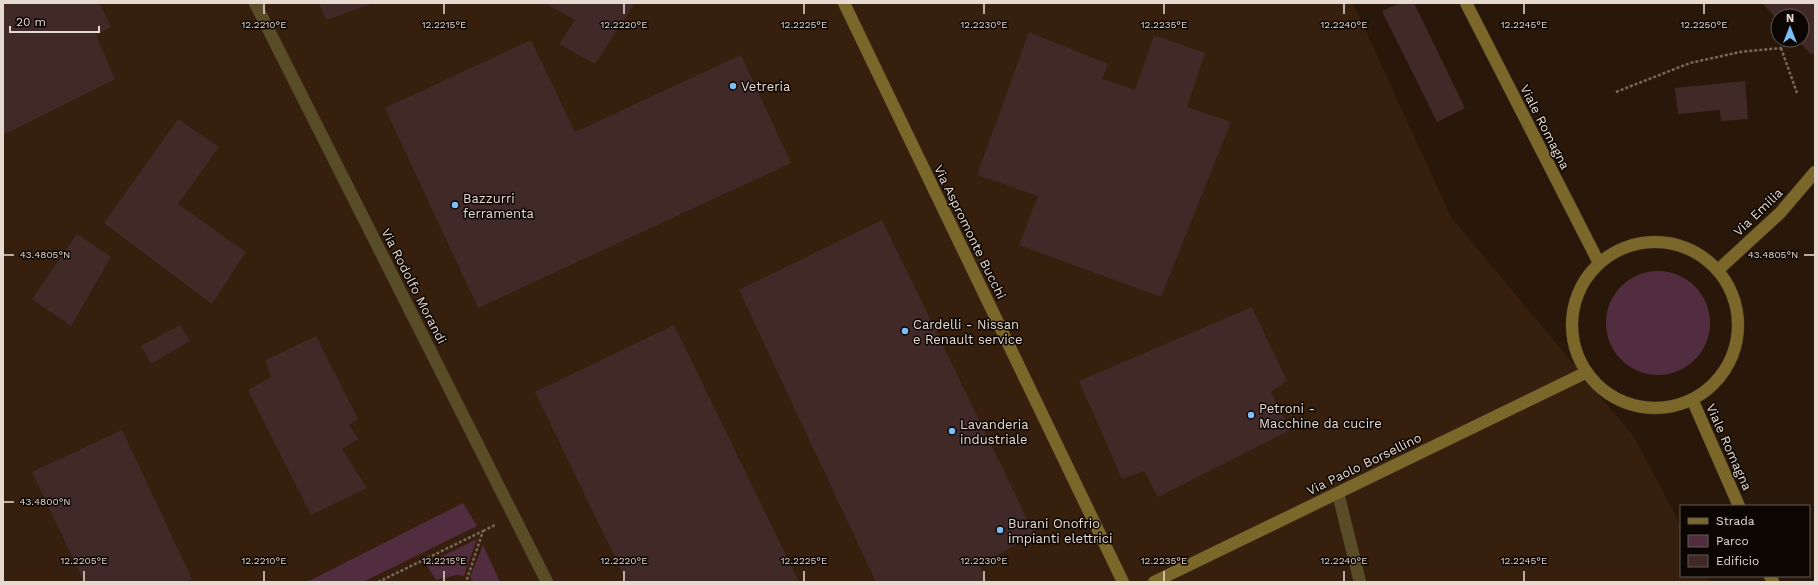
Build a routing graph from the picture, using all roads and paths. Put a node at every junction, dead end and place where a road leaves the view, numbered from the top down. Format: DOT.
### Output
graph roads {
  1 [pos="255,3"];
  2 [pos="844,3"];
  3 [pos="1466,3"];
  4 [pos="1781,48"];
  5 [pos="1616,92"];
  6 [pos="1798,93"];
  7 [pos="1815,172"];
  8 [pos="1599,263"];
  9 [pos="1718,270"];
  10 [pos="1587,372"];
  11 [pos="1692,399"];
  12 [pos="1338,493"];
  13 [pos="1739,505"];
  14 [pos="378,582"];
  15 [pos="466,582"];
  16 [pos="547,582"];
  17 [pos="1123,582"];
  18 [pos="1154,582"];
  19 [pos="1360,582"];
  1 -- 16 [label="street, Via Rodolfo Morandi"];
  2 -- 17 [label="street, Via Aspromonte Bucchi"];
  3 -- 8 [label="street, Viale Romagna"];
  4 -- 5 [label="path"];
  4 -- 6 [label="path"];
  7 -- 9 [label="street, Via Emilia"];
  8 -- 9 [label="street, Viale Romagna"];
  8 -- 10 [label="street, Viale Romagna"];
  9 -- 11 [label="street, Viale Romagna"];
  10 -- 11 [label="street, Viale Romagna"];
  10 -- 12 [label="street, Via Paolo Borsellino"];
  11 -- 13 [label="street, Viale Romagna"];
  12 -- 18 [label="street, Via Paolo Borsellino"];
  12 -- 19 [label="street"];
  14 -- 15 [label="path"];
}
